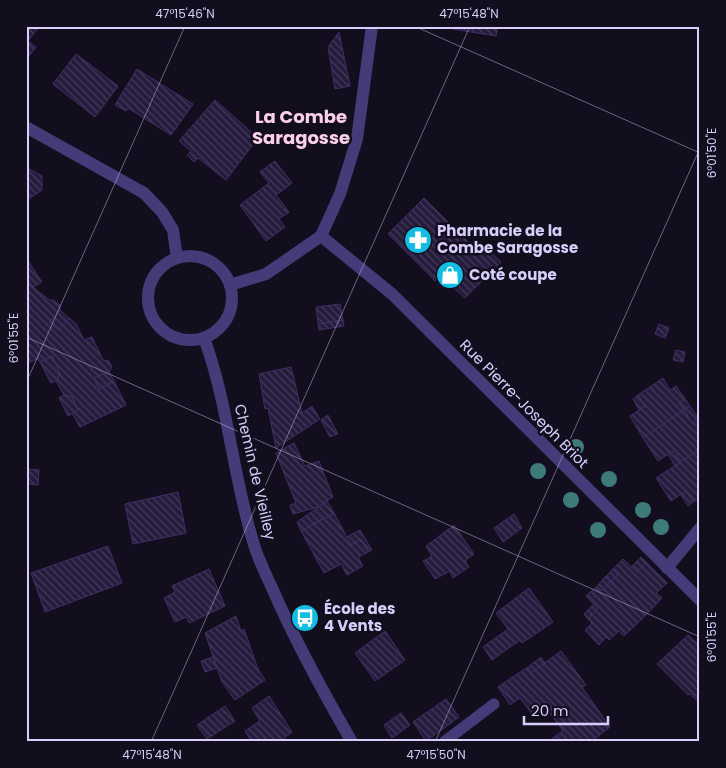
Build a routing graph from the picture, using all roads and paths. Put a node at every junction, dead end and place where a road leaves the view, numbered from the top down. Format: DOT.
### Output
graph roads {
  1 [pos="372,26"];
  2 [pos="26,127"];
  3 [pos="321,236"];
  4 [pos="177,258"];
  5 [pos="230,285"];
  6 [pos="204,338"];
  7 [pos="700,528"];
  8 [pos="667,568"];
  9 [pos="700,600"];
  10 [pos="494,704"];
  11 [pos="352,742"];
  12 [pos="444,742"];
  1 -- 3 [label="street"];
  2 -- 4 [label="street"];
  3 -- 5 [label="street"];
  3 -- 8 [label="street, Rue Pierre-Joseph Briot"];
  4 -- 5 [label="street"];
  4 -- 6 [label="street"];
  5 -- 6 [label="street"];
  6 -- 11 [label="street, Chemin de Vieilley"];
  7 -- 8 [label="street"];
  8 -- 9 [label="street, Rue Pierre-Joseph Briot"];
  10 -- 12 [label="lane"];
}
